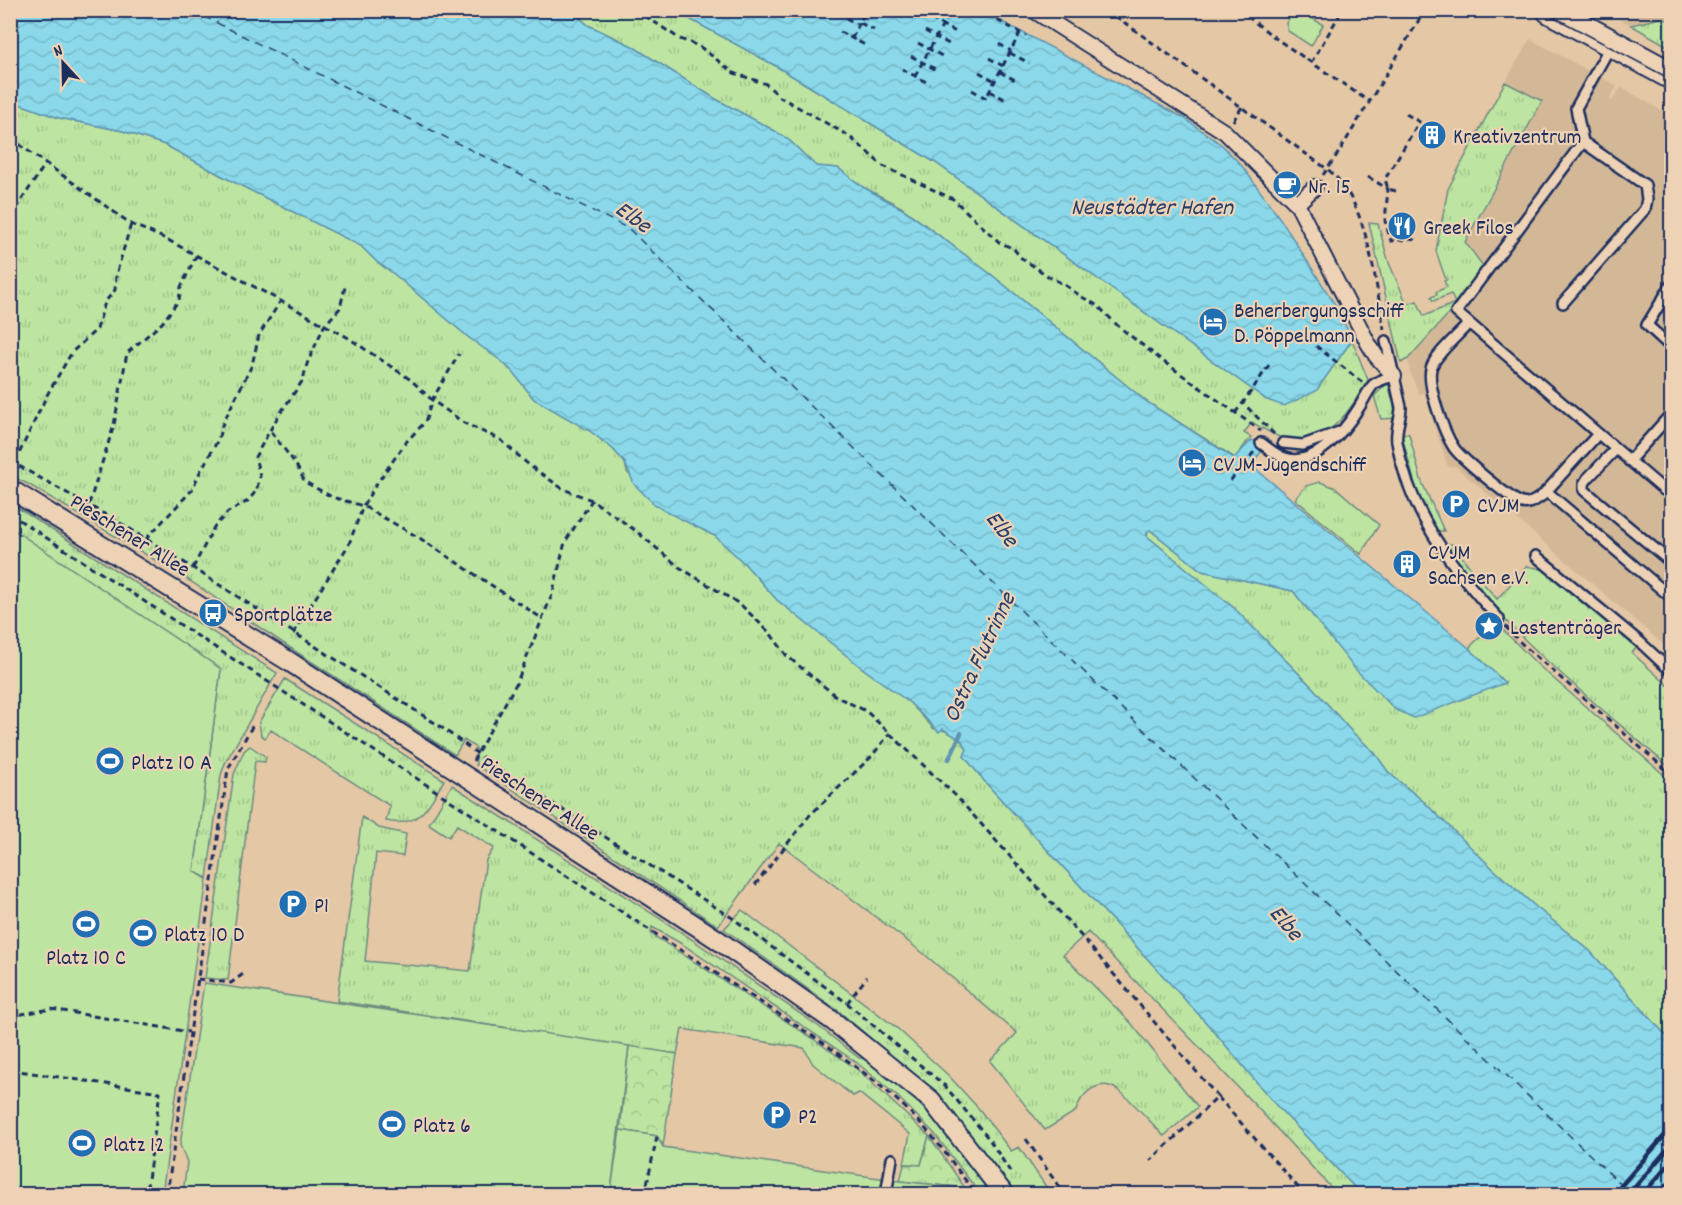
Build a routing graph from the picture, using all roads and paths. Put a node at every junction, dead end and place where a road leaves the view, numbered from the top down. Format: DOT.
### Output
graph roads {
  1 [pos="636,10"];
  2 [pos="867,10"];
  3 [pos="951,10"];
  4 [pos="979,10"];
  5 [pos="1033,10"];
  6 [pos="1107,10"];
  7 [pos="1239,10"];
  8 [pos="1334,10"];
  9 [pos="1425,10"];
  10 [pos="1550,10"];
  11 [pos="879,17"];
  12 [pos="846,18"];
  13 [pos="931,19"];
  14 [pos="859,24"];
  15 [pos="943,26"];
  16 [pos="874,30"];
  17 [pos="924,31"];
  18 [pos="840,32"];
  19 [pos="956,32"];
  20 [pos="1020,33"];
  21 [pos="1026,36"];
  22 [pos="937,37"];
  23 [pos="852,38"];
  24 [pos="918,43"];
  25 [pos="949,44"];
  26 [pos="999,44"];
  27 [pos="1611,44"];
  28 [pos="865,45"];
  29 [pos="930,49"];
  30 [pos="1010,52"];
  31 [pos="911,56"];
  32 [pos="942,56"];
  33 [pos="989,58"];
  34 [pos="923,62"];
  35 [pos="1029,63"];
  36 [pos="1311,63"];
  37 [pos="1003,66"];
  38 [pos="902,69"];
  39 [pos="935,69"];
  40 [pos="979,72"];
  41 [pos="999,72"];
  42 [pos="915,76"];
  43 [pos="1671,76"];
  44 [pos="995,81"];
  45 [pos="1017,81"];
  46 [pos="930,84"];
  47 [pos="972,90"];
  48 [pos="990,91"];
  49 [pos="1006,100"];
  50 [pos="1370,102"];
  51 [pos="1242,107"];
  52 [pos="1406,114"];
  53 [pos="1419,122"];
  54 [pos="1428,127"];
  55 [pos="1228,129"];
  56 [pos="10,138"];
  57 [pos="1583,142"];
  58 [pos="46,163"];
  59 [pos="1327,169"];
  60 [pos="1323,175"];
  61 [pos="1368,177"];
  62 [pos="1315,187"];
  63 [pos="1388,189"];
  64 [pos="1396,191"];
  65 [pos="1297,204"];
  66 [pos="10,218"];
  67 [pos="131,224"];
  68 [pos="1419,241"];
  69 [pos="196,256"];
  70 [pos="1671,284"];
  71 [pos="345,287"];
  72 [pos="280,302"];
  73 [pos="1563,303"];
  74 [pos="1470,323"];
  75 [pos="324,326"];
  76 [pos="1386,341"];
  77 [pos="1316,346"];
  78 [pos="1671,348"];
  79 [pos="459,354"];
  80 [pos="1269,365"];
  81 [pos="1394,376"];
  82 [pos="1370,389"];
  83 [pos="432,400"];
  84 [pos="1243,403"];
  85 [pos="1671,412"];
  86 [pos="1235,413"];
  87 [pos="1341,431"];
  88 [pos="271,432"];
  89 [pos="1598,434"];
  90 [pos="1261,443"];
  91 [pos="1283,443"];
  92 [pos="1616,449"];
  93 [pos="1629,461"];
  94 [pos="15,462"];
  95 [pos="1230,481"];
  96 [pos="10,489"];
  97 [pos="1664,490"];
  98 [pos="1546,491"];
  99 [pos="592,500"];
  100 [pos="89,504"];
  101 [pos="363,506"];
  102 [pos="10,514"];
  103 [pos="146,539"];
  104 [pos="1536,556"];
  105 [pos="1671,563"];
  106 [pos="193,568"];
  107 [pos="1671,595"];
  108 [pos="543,619"];
  109 [pos="1499,619"];
  110 [pos="293,634"];
  111 [pos="1671,672"];
  112 [pos="254,723"];
  113 [pos="890,733"];
  114 [pos="1671,775"];
  115 [pos="464,776"];
  116 [pos="755,885"];
  117 [pos="246,972"];
  118 [pos="867,978"];
  119 [pos="198,979"];
  120 [pos="10,1016"];
  121 [pos="833,1021"];
  122 [pos="190,1032"];
  123 [pos="10,1081"];
  124 [pos="1218,1097"];
  125 [pos="657,1136"];
  126 [pos="1026,1139"];
  127 [pos="892,1159"];
  128 [pos="1150,1161"];
  129 [pos="146,1194"];
  130 [pos="167,1194"];
  131 [pos="645,1194"];
  132 [pos="885,1194"];
  133 [pos="976,1194"];
  134 [pos="1004,1194"];
  135 [pos="1064,1194"];
  136 [pos="1304,1194"];
  1 -- 86 [label="path"];
  2 -- 11 [label="path"];
  2 -- 14 [label="path"];
  3 -- 15 [label="path"];
  4 -- 20 [label="path"];
  5 -- 55 [label="street"];
  6 -- 51 [label="path"];
  7 -- 36 [label="path"];
  8 -- 36 [label="path"];
  9 -- 50 [label="path"];
  10 -- 27 [label="main road"];
  12 -- 14 [label="path"];
  13 -- 15 [label="path"];
  14 -- 16 [label="path"];
  14 -- 23 [label="path"];
  15 -- 19 [label="path"];
  15 -- 22 [label="path"];
  17 -- 22 [label="path"];
  18 -- 23 [label="path"];
  20 -- 21 [label="path"];
  20 -- 30 [label="path"];
  22 -- 25 [label="path"];
  22 -- 29 [label="path"];
  23 -- 28 [label="path"];
  24 -- 29 [label="path"];
  26 -- 30 [label="path"];
  27 -- 43 [label="main road"];
  27 -- 57 [label="lane"];
  29 -- 32 [label="path"];
  29 -- 34 [label="path"];
  30 -- 35 [label="path"];
  30 -- 37 [label="path"];
  31 -- 34 [label="path"];
  33 -- 37 [label="path"];
  34 -- 39 [label="path"];
  34 -- 42 [label="path"];
  36 -- 50 [label="path"];
  37 -- 41 [label="path"];
  38 -- 42 [label="path"];
  40 -- 44 [label="path"];
  41 -- 44 [label="path"];
  41 -- 45 [label="path"];
  42 -- 46 [label="path"];
  44 -- 48 [label="path"];
  47 -- 48 [label="path"];
  48 -- 49 [label="path"];
  50 -- 59 [label="path"];
  51 -- 55 [label="path"];
  51 -- 59 [label="path"];
  52 -- 53 [label="path"];
  53 -- 54 [label="path"];
  53 -- 63 [label="path"];
  55 -- 65 [label="street"];
  56 -- 58 [label="path"];
  57 -- 73 [label="lane"];
  57 -- 74 [label="lane"];
  58 -- 66 [label="path"];
  58 -- 67 [label="path"];
  59 -- 60 [label="path"];
  59 -- 76 [label="path"];
  61 -- 63 [label="path"];
  62 -- 65 [label="street"];
  63 -- 64 [label="path"];
  63 -- 68 [label="path"];
  65 -- 81 [label="street"];
  67 -- 69 [label="path"];
  67 -- 94 [label="path"];
  69 -- 72 [label="path"];
  69 -- 100 [label="path"];
  70 -- 78 [label="lane"];
  71 -- 75 [label="path"];
  72 -- 75 [label="path"];
  72 -- 103 [label="path"];
  74 -- 89 [label="lane"];
  74 -- 98 [label="lane"];
  75 -- 83 [label="path"];
  75 -- 88 [label="path"];
  76 -- 81 [label="lane"];
  77 -- 82 [label="path"];
  79 -- 83 [label="path"];
  80 -- 84 [label="path"];
  81 -- 82 [label="lane"];
  81 -- 109 [label="lane"];
  82 -- 87 [label="lane"];
  83 -- 99 [label="path"];
  83 -- 101 [label="path"];
  84 -- 86 [label="path"];
  84 -- 91 [label="path"];
  85 -- 93 [label="lane"];
  86 -- 91 [label="path"];
  87 -- 90 [label="lane"];
  87 -- 91 [label="lane"];
  88 -- 101 [label="path"];
  88 -- 106 [label="path"];
  89 -- 92 [label="lane"];
  89 -- 98 [label="lane"];
  90 -- 95 [label="path"];
  92 -- 93 [label="lane"];
  92 -- 105 [label="lane"];
  93 -- 97 [label="lane"];
  96 -- 115 [label="street, Pieschener Allee"];
  98 -- 107 [label="lane"];
  99 -- 108 [label="path"];
  99 -- 113 [label="path"];
  101 -- 108 [label="path"];
  101 -- 110 [label="path"];
  102 -- 133 [label="path"];
  104 -- 111 [label="lane"];
  108 -- 115 [label="path"];
  109 -- 114 [label="path"];
  112 -- 119 [label="path"];
  113 -- 116 [label="path"];
  113 -- 124 [label="path"];
  115 -- 121 [label="street, Pieschener Allee"];
  117 -- 119 [label="path"];
  118 -- 121 [label="path"];
  119 -- 122 [label="path"];
  120 -- 122 [label="path"];
  121 -- 134 [label="street, Pieschener Allee"];
  122 -- 130 [label="path"];
  123 -- 129 [label="path"];
  124 -- 128 [label="path"];
  124 -- 136 [label="path"];
  125 -- 131 [label="path"];
  126 -- 135 [label="path"];
  127 -- 132 [label="lane"];
}
